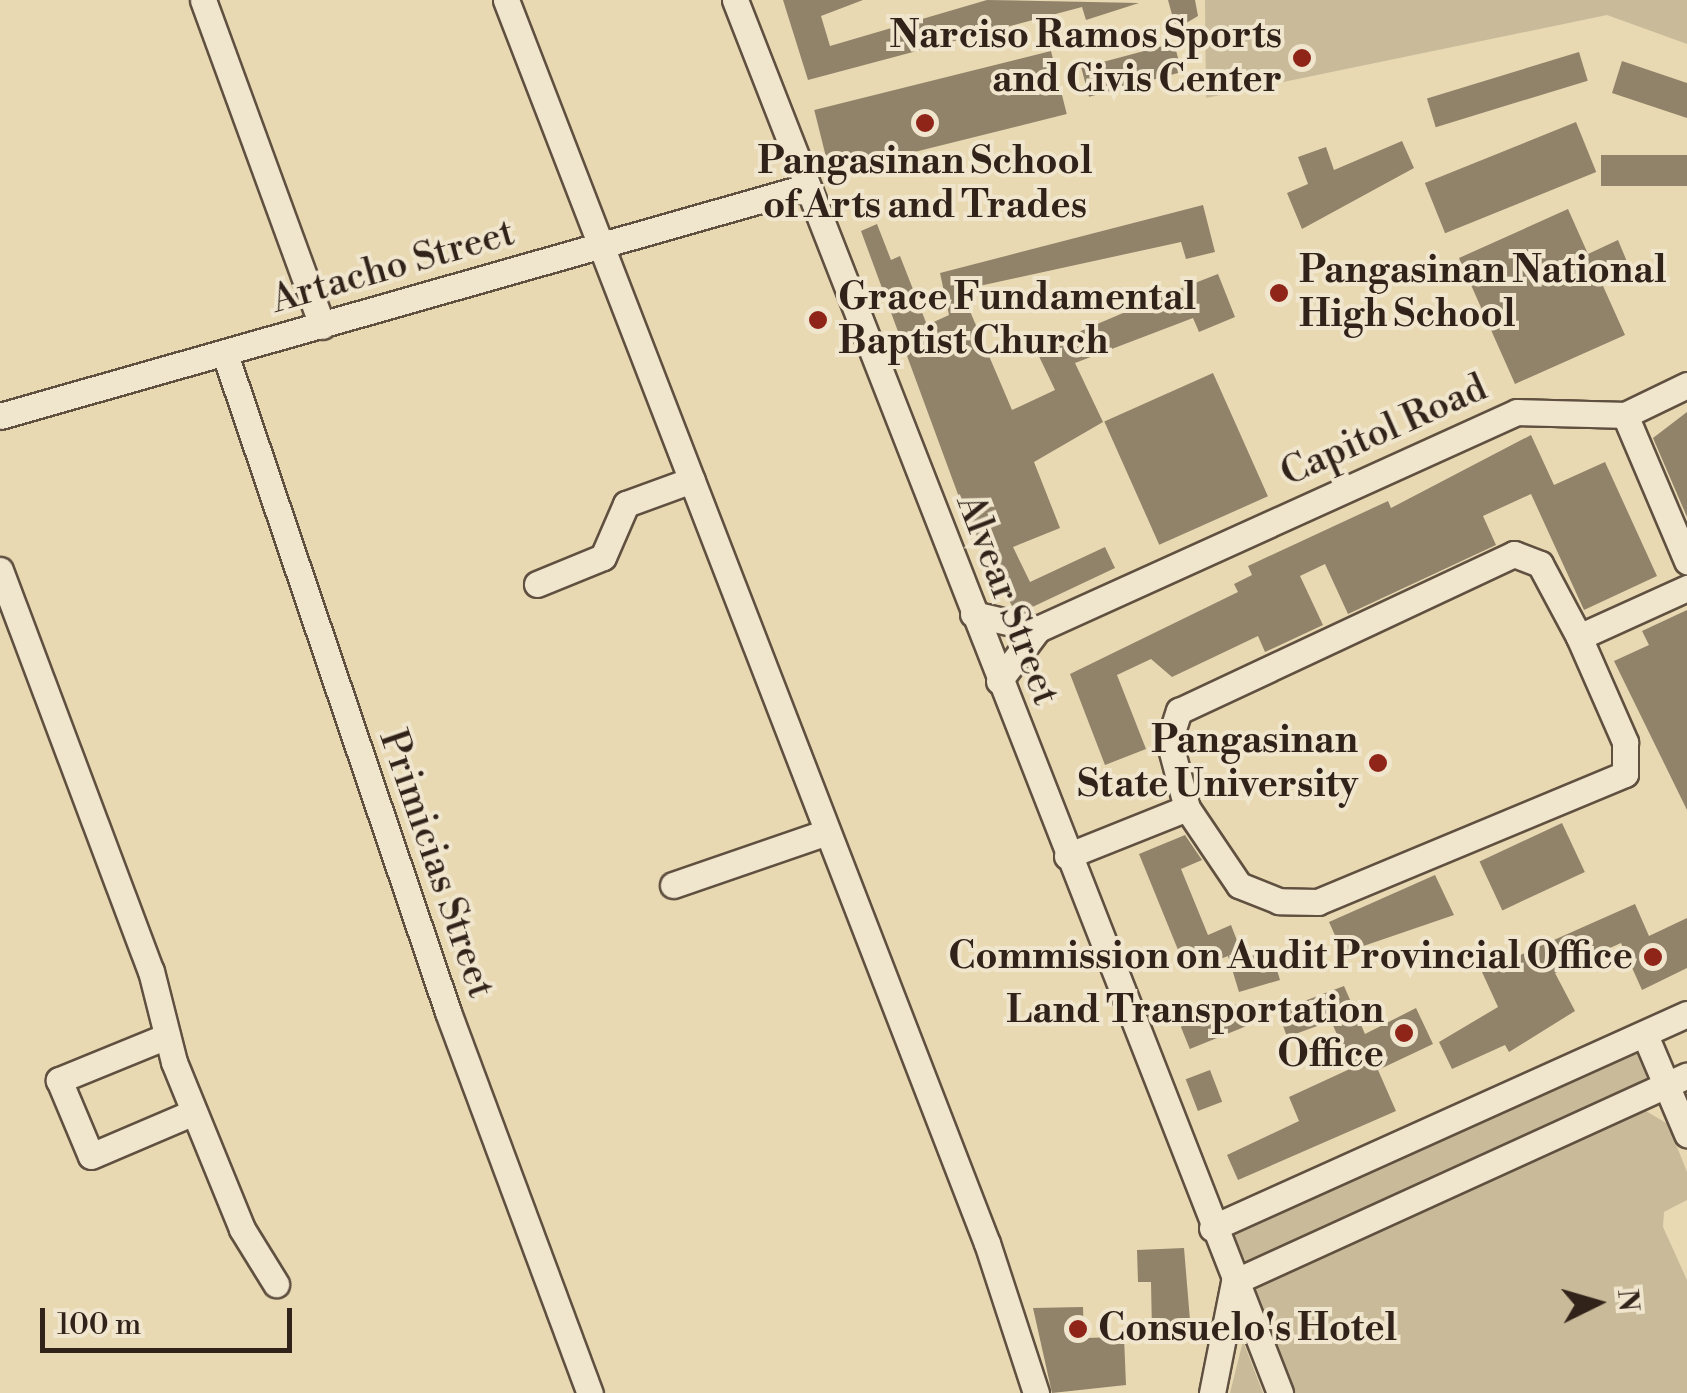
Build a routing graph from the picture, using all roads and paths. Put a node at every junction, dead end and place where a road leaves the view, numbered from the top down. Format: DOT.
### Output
graph roads {
  1 [pos="203,0"];
  2 [pos="506,0"];
  3 [pos="735,0"];
  4 [pos="806,187"];
  5 [pos="604,246"];
  6 [pos="322,326"];
  7 [pos="226,354"];
  8 [pos="1687,385"];
  9 [pos="1625,415"];
  10 [pos="0,416"];
  11 [pos="692,480"];
  12 [pos="1687,560"];
  13 [pos="0,570"];
  14 [pos="536,584"];
  15 [pos="1687,588"];
  16 [pos="972,614"];
  17 [pos="1038,629"];
  18 [pos="1579,638"];
  19 [pos="999,680"];
  20 [pos="1187,808"];
  21 [pos="826,832"];
  22 [pos="1067,856"];
  23 [pos="674,884"];
  24 [pos="1687,1014"];
  25 [pos="1645,1035"];
  26 [pos="167,1036"];
  27 [pos="1676,1081"];
  28 [pos="194,1112"];
  29 [pos="1687,1134"];
  30 [pos="1212,1228"];
  31 [pos="1234,1282"];
  32 [pos="276,1284"];
  33 [pos="590,1393"];
  34 [pos="1036,1393"];
  35 [pos="1212,1393"];
  36 [pos="1280,1393"];
  1 -- 6 [label="street"];
  2 -- 5 [label="street"];
  3 -- 4 [label="street, Alvear Street"];
  4 -- 5 [label="street, Artacho Street"];
  4 -- 16 [label="street, Alvear Street"];
  5 -- 6 [label="street, Artacho Street"];
  5 -- 11 [label="street"];
  6 -- 7 [label="street, Artacho Street"];
  7 -- 10 [label="street, Artacho Street"];
  7 -- 33 [label="street, Primicias Street"];
  8 -- 9 [label="street"];
  9 -- 12 [label="street"];
  9 -- 17 [label="street, Capitol Road"];
  11 -- 14 [label="street"];
  11 -- 21 [label="street"];
  13 -- 26 [label="street"];
  15 -- 18 [label="street"];
  16 -- 17 [label="street"];
  16 -- 19 [label="street, Alvear Street"];
  17 -- 19 [label="street, Capitol Road"];
  18 -- 20 [label="street"];
  18 -- 20 [label="street"];
  19 -- 22 [label="street, Alvear Street"];
  20 -- 22 [label="street"];
  21 -- 23 [label="street"];
  21 -- 34 [label="street"];
  22 -- 30 [label="street, Alvear Street"];
  24 -- 25 [label="street"];
  25 -- 27 [label="street"];
  25 -- 30 [label="street"];
  26 -- 28 [label="street"];
  26 -- 28 [label="street"];
  27 -- 29 [label="street"];
  27 -- 31 [label="street"];
  28 -- 32 [label="street"];
  30 -- 31 [label="street, Alvear Street"];
  31 -- 35 [label="street"];
  31 -- 36 [label="street, Alvear Street"];
}
